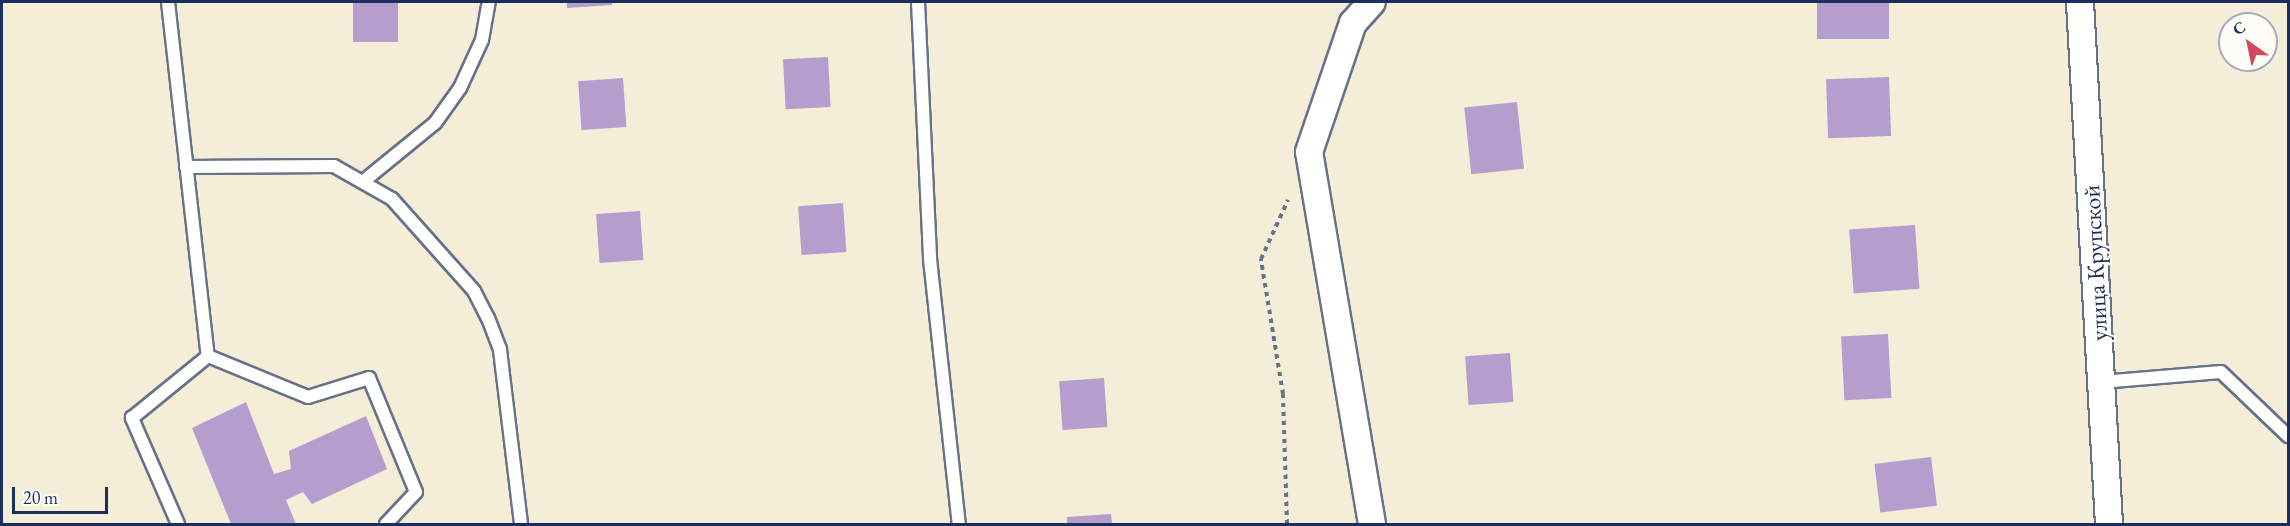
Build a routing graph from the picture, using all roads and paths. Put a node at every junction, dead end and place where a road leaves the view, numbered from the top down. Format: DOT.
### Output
graph roads {
  1 [pos="168,2"];
  2 [pos="489,2"];
  3 [pos="918,2"];
  4 [pos="1372,2"];
  5 [pos="2080,2"];
  6 [pos="186,167"];
  7 [pos="365,180"];
  8 [pos="1290,195"];
  9 [pos="208,356"];
  10 [pos="2101,382"];
  11 [pos="2289,436"];
  12 [pos="178,525"];
  13 [pos="386,525"];
  14 [pos="522,525"];
  15 [pos="958,525"];
  16 [pos="1287,525"];
  17 [pos="1372,525"];
  18 [pos="2109,525"];
  1 -- 6 [label="lane"];
  2 -- 7 [label="lane"];
  3 -- 15 [label="lane"];
  4 -- 17 [label="street"];
  5 -- 10 [label="street, улица Крупской"];
  6 -- 7 [label="lane"];
  6 -- 9 [label="lane"];
  7 -- 14 [label="lane"];
  8 -- 16 [label="path"];
  9 -- 12 [label="lane"];
  9 -- 13 [label="lane"];
  10 -- 11 [label="lane"];
  10 -- 18 [label="street, улица Крупской"];
}
